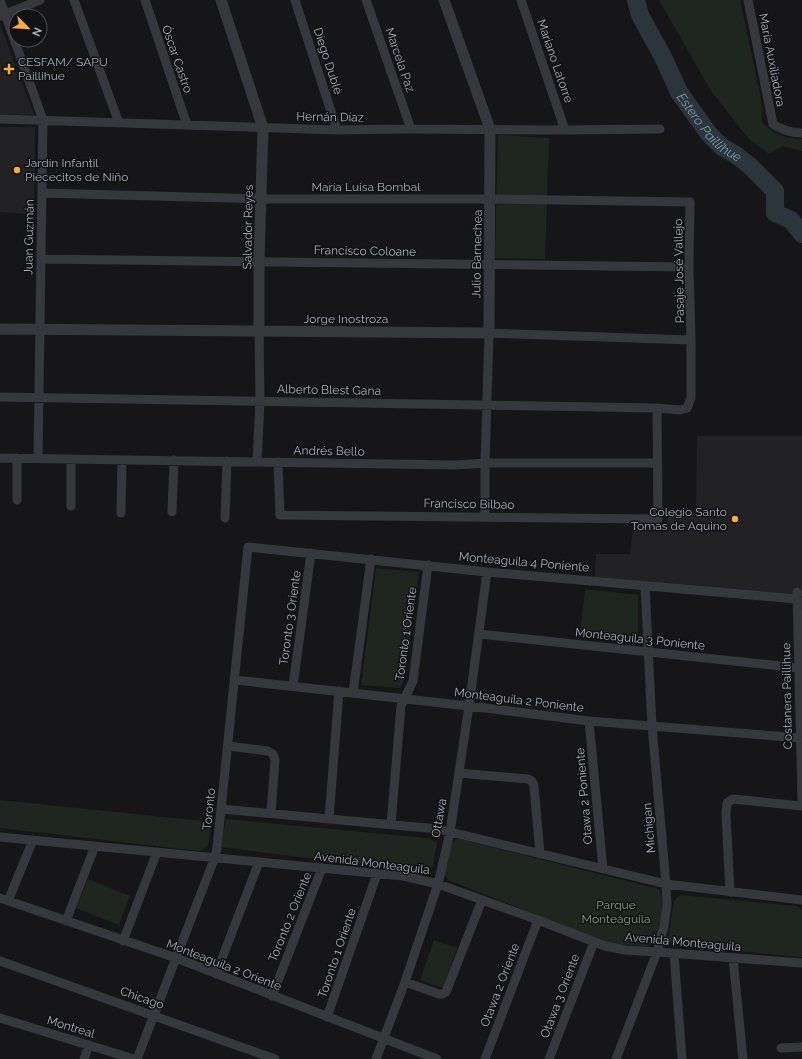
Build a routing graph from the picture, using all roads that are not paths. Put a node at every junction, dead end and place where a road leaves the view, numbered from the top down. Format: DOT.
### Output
graph roads {
  1 [pos="0,0"];
  2 [pos="40,0"];
  3 [pos="74,0"];
  4 [pos="144,0"];
  5 [pos="220,0"];
  6 [pos="295,0"];
  7 [pos="366,0"];
  8 [pos="444,0"];
  9 [pos="521,0"];
  10 [pos="748,0"];
  11 [pos="3,15"];
  12 [pos="0,119"];
  13 [pos="43,120"];
  14 [pos="119,123"];
  15 [pos="187,125"];
  16 [pos="262,128"];
  17 [pos="411,129"];
  18 [pos="490,129"];
  19 [pos="660,129"];
  20 [pos="337,130"];
  21 [pos="566,130"];
  22 [pos="802,133"];
  23 [pos="42,193"];
  24 [pos="262,199"];
  25 [pos="491,199"];
  26 [pos="690,202"];
  27 [pos="41,259"];
  28 [pos="259,262"];
  29 [pos="488,265"];
  30 [pos="689,267"];
  31 [pos="0,329"];
  32 [pos="40,330"];
  33 [pos="260,331"];
  34 [pos="489,333"];
  35 [pos="691,340"];
  36 [pos="0,397"];
  37 [pos="39,398"];
  38 [pos="260,401"];
  39 [pos="488,405"];
  40 [pos="657,408"];
  41 [pos="0,458"];
  42 [pos="17,458"];
  43 [pos="38,458"];
  44 [pos="71,459"];
  45 [pos="122,460"];
  46 [pos="174,460"];
  47 [pos="227,461"];
  48 [pos="257,462"];
  49 [pos="278,462"];
  50 [pos="485,463"];
  51 [pos="657,464"];
  52 [pos="16,500"];
  53 [pos="70,506"];
  54 [pos="172,512"];
  55 [pos="121,513"];
  56 [pos="486,516"];
  57 [pos="224,518"];
  58 [pos="248,547"];
  59 [pos="311,553"];
  60 [pos="371,560"];
  61 [pos="428,565"];
  62 [pos="488,572"];
  63 [pos="645,586"];
  64 [pos="797,596"];
  65 [pos="479,634"];
  66 [pos="648,652"];
  67 [pos="799,668"];
  68 [pos="235,680"];
  69 [pos="293,686"];
  70 [pos="339,691"];
  71 [pos="353,693"];
  72 [pos="404,699"];
  73 [pos="469,706"];
  74 [pos="590,721"];
  75 [pos="652,726"];
  76 [pos="800,738"];
  77 [pos="228,746"];
  78 [pos="459,773"];
  79 [pos="802,800"];
  80 [pos="802,806"];
  81 [pos="221,809"];
  82 [pos="271,813"];
  83 [pos="329,819"];
  84 [pos="391,824"];
  85 [pos="450,832"];
  86 [pos="0,837"];
  87 [pos="33,840"];
  88 [pos="95,846"];
  89 [pos="157,852"];
  90 [pos="540,854"];
  91 [pos="215,857"];
  92 [pos="260,862"];
  93 [pos="322,868"];
  94 [pos="603,869"];
  95 [pos="377,874"];
  96 [pos="438,884"];
  97 [pos="666,884"];
  98 [pos="730,892"];
  99 [pos="4,899"];
  100 [pos="482,900"];
  101 [pos="802,900"];
  102 [pos="538,920"];
  103 [pos="66,921"];
  104 [pos="123,941"];
  105 [pos="594,942"];
  106 [pos="657,952"];
  107 [pos="674,954"];
  108 [pos="176,958"];
  109 [pos="733,958"];
  110 [pos="0,961"];
  111 [pos="802,963"];
  112 [pos="216,974"];
  113 [pos="404,982"];
  114 [pos="272,996"];
  115 [pos="154,1015"];
  116 [pos="327,1017"];
  117 [pos="0,1018"];
  118 [pos="384,1039"];
  119 [pos="89,1045"];
  120 [pos="802,1047"];
  121 [pos="782,1048"];
  122 [pos="84,1059"];
  123 [pos="135,1059"];
  124 [pos="275,1059"];
  125 [pos="376,1059"];
  126 [pos="437,1059"];
  127 [pos="485,1059"];
  128 [pos="549,1059"];
  129 [pos="616,1059"];
  130 [pos="682,1059"];
  131 [pos="743,1059"];
  1 -- 11 [label="street, Juan Guzmán"];
  2 -- 11 [label="street"];
  3 -- 14 [label="street"];
  4 -- 15 [label="street, Óscar Castro"];
  5 -- 16 [label="street, Salvador Reyes"];
  6 -- 20 [label="street, Diego Dublé"];
  7 -- 17 [label="street, Marcela Paz"];
  8 -- 18 [label="street, Julio Barnechea"];
  9 -- 21 [label="street, Mariano Latorre"];
  10 -- 22 [label="street, María Auxiliadora"];
  11 -- 13 [label="street, Juan Guzmán"];
  12 -- 13 [label="street, Hernán Díaz"];
  13 -- 14 [label="street, Hernán Díaz"];
  13 -- 23 [label="street, Juan Guzmán"];
  14 -- 15 [label="street, Hernán Díaz"];
  15 -- 16 [label="street, Hernán Díaz"];
  16 -- 20 [label="street, Hernán Díaz"];
  16 -- 24 [label="street, Salvador Reyes"];
  17 -- 18 [label="street, Hernán Díaz"];
  17 -- 20 [label="street, Hernán Díaz"];
  18 -- 21 [label="street, Hernán Díaz"];
  18 -- 25 [label="street, Julio Barnechea"];
  19 -- 21 [label="street, Hernán Díaz"];
  23 -- 24 [label="street, María Luisa Bombal"];
  23 -- 27 [label="street, Juan Guzmán"];
  24 -- 25 [label="street, María Luisa Bombal"];
  24 -- 28 [label="street, Salvador Reyes"];
  25 -- 26 [label="street, María Luisa Bombal"];
  25 -- 29 [label="street, Julio Barnechea"];
  26 -- 30 [label="street, Pasaje José Vallejo"];
  27 -- 28 [label="street, Francisco Coloane"];
  27 -- 32 [label="street, Juan Guzmán"];
  28 -- 29 [label="street, Francisco Coloane"];
  28 -- 33 [label="street, Salvador Reyes"];
  29 -- 30 [label="street, Francisco Coloane"];
  29 -- 34 [label="street, Julio Barnechea"];
  30 -- 35 [label="street, Pasaje José Vallejo"];
  31 -- 32 [label="street, Jorge Inostroza"];
  32 -- 33 [label="street, Jorge Inostroza"];
  32 -- 37 [label="street, Juan Guzmán"];
  33 -- 34 [label="street, Jorge Inostroza"];
  33 -- 38 [label="street, Salvador Reyes"];
  34 -- 35 [label="street, Jorge Inostroza"];
  34 -- 39 [label="street, Julio Barnechea"];
  35 -- 40 [label="street, Pasaje José Vallejo"];
  36 -- 37 [label="street, Alberto Blest Gana"];
  37 -- 38 [label="street, Alberto Blest Gana"];
  37 -- 43 [label="street, Juan Guzmán"];
  38 -- 39 [label="street, Alberto Blest Gana"];
  38 -- 48 [label="street, Salvador Reyes"];
  39 -- 40 [label="street, Alberto Blest Gana"];
  39 -- 50 [label="street, Julio Barnechea"];
  40 -- 51 [label="street"];
  41 -- 42 [label="street, Andrés Bello"];
  42 -- 43 [label="street, Andrés Bello"];
  42 -- 52 [label="street"];
  43 -- 44 [label="street, Andrés Bello"];
  44 -- 45 [label="street, Andrés Bello"];
  44 -- 53 [label="street"];
  45 -- 46 [label="street, Andrés Bello"];
  45 -- 55 [label="street"];
  46 -- 47 [label="street, Andrés Bello"];
  46 -- 54 [label="street"];
  47 -- 48 [label="street, Andrés Bello"];
  47 -- 57 [label="street"];
  48 -- 49 [label="street, Andrés Bello"];
  49 -- 50 [label="street, Andrés Bello"];
  49 -- 56 [label="street, Francisco Bilbao"];
  50 -- 51 [label="street, Andrés Bello"];
  50 -- 56 [label="street, Julio Barnechea"];
  51 -- 56 [label="street, Francisco Bilbao"];
  58 -- 59 [label="street, Monteaguila 4 Poniente"];
  58 -- 68 [label="street, Toronto"];
  59 -- 60 [label="street, Monteaguila 4 Poniente"];
  59 -- 69 [label="street, Toronto 3 Oriente"];
  60 -- 61 [label="street, Monteaguila 4 Poniente"];
  60 -- 71 [label="street"];
  61 -- 62 [label="street, Monteaguila 4 Poniente"];
  61 -- 72 [label="street, Toronto 1 Oriente"];
  62 -- 63 [label="street, Monteaguila 4 Poniente"];
  62 -- 65 [label="street, Ottawa"];
  63 -- 64 [label="street, Monteaguila 4 Poniente"];
  63 -- 66 [label="street, Michigan"];
  64 -- 67 [label="street, Costanera Paillihue"];
  65 -- 66 [label="street, Monteaguila 3 Poniente"];
  65 -- 73 [label="street, Ottawa"];
  66 -- 67 [label="street, Monteaguila 3 Poniente"];
  66 -- 75 [label="street, Michigan"];
  67 -- 76 [label="street, Costanera Paillihue"];
  68 -- 69 [label="street, Monteaguila 2 Poniente"];
  68 -- 77 [label="street, Toronto"];
  69 -- 70 [label="street, Monteaguila 2 Poniente"];
  70 -- 71 [label="street, Monteaguila 2 Poniente"];
  70 -- 83 [label="street"];
  71 -- 72 [label="street, Monteaguila 2 Poniente"];
  72 -- 73 [label="street, Monteaguila 2 Poniente"];
  72 -- 84 [label="street, Toronto 1 Oriente"];
  73 -- 74 [label="street, Monteaguila 2 Poniente"];
  73 -- 78 [label="street, Ottawa"];
  74 -- 75 [label="street, Monteaguila 2 Poniente"];
  74 -- 94 [label="street, Otawa 2 Poniente"];
  75 -- 76 [label="street, Monteaguila 2 Poniente"];
  75 -- 97 [label="street, Michigan"];
  76 -- 79 [label="street, Costanera Paillihue"];
  77 -- 81 [label="street, Toronto"];
  77 -- 82 [label="street"];
  78 -- 85 [label="street, Ottawa"];
  78 -- 90 [label="street"];
  80 -- 98 [label="street"];
  81 -- 82 [label="street"];
  81 -- 91 [label="street, Toronto"];
  82 -- 83 [label="street"];
  83 -- 84 [label="street"];
  84 -- 85 [label="street"];
  85 -- 90 [label="street"];
  85 -- 96 [label="street, Ottawa"];
  86 -- 87 [label="street, Avenida Monteaguila"];
  87 -- 88 [label="street, Avenida Monteaguila"];
  87 -- 99 [label="street"];
  88 -- 89 [label="street, Avenida Monteaguila"];
  88 -- 103 [label="street"];
  89 -- 91 [label="street, Avenida Monteaguila"];
  89 -- 104 [label="street"];
  90 -- 94 [label="street"];
  91 -- 92 [label="street, Avenida Monteaguila"];
  91 -- 108 [label="street, Toronto"];
  92 -- 93 [label="street, Avenida Monteaguila"];
  92 -- 112 [label="street"];
  93 -- 95 [label="street, Avenida Monteaguila"];
  93 -- 114 [label="street, Toronto 2 Oriente"];
  94 -- 97 [label="street"];
  95 -- 96 [label="street, Avenida Monteaguila"];
  95 -- 116 [label="street, Toronto 1 Oriente"];
  96 -- 100 [label="street, Avenida Monteaguila"];
  96 -- 113 [label="street, Ottawa"];
  97 -- 98 [label="street"];
  97 -- 106 [label="street, Michigan"];
  98 -- 101 [label="street"];
  99 -- 103 [label="street, Monteaguila 2 Oriente"];
  100 -- 102 [label="street, Avenida Monteaguila"];
  100 -- 113 [label="street"];
  102 -- 105 [label="street, Avenida Monteaguila"];
  102 -- 127 [label="street, Otawa 2 Oriente"];
  103 -- 104 [label="street, Monteaguila 2 Oriente"];
  104 -- 108 [label="street, Monteaguila 2 Oriente"];
  105 -- 106 [label="street, Avenida Monteaguila"];
  105 -- 128 [label="street, Otawa 3 Oriente"];
  106 -- 107 [label="street, Avenida Monteaguila"];
  106 -- 129 [label="street, Michigan"];
  107 -- 109 [label="street, Avenida Monteaguila"];
  107 -- 130 [label="street"];
  108 -- 112 [label="street, Monteaguila 2 Oriente"];
  108 -- 115 [label="street, Toronto"];
  109 -- 111 [label="street, Avenida Monteaguila"];
  109 -- 131 [label="street"];
  110 -- 115 [label="street, Chicago"];
  112 -- 114 [label="street, Monteaguila 2 Oriente"];
  113 -- 118 [label="street, Ottawa"];
  114 -- 116 [label="street, Monteaguila 2 Oriente"];
  115 -- 123 [label="street, Toronto"];
  115 -- 124 [label="street, Chicago"];
  116 -- 118 [label="street, Monteaguila 2 Oriente"];
  117 -- 119 [label="street, Montreal"];
  118 -- 125 [label="street, Ottawa"];
  118 -- 126 [label="street, Monteaguila 2 Oriente"];
  119 -- 122 [label="street"];
  119 -- 123 [label="street, Montreal"];
  120 -- 121 [label="street"];
}
